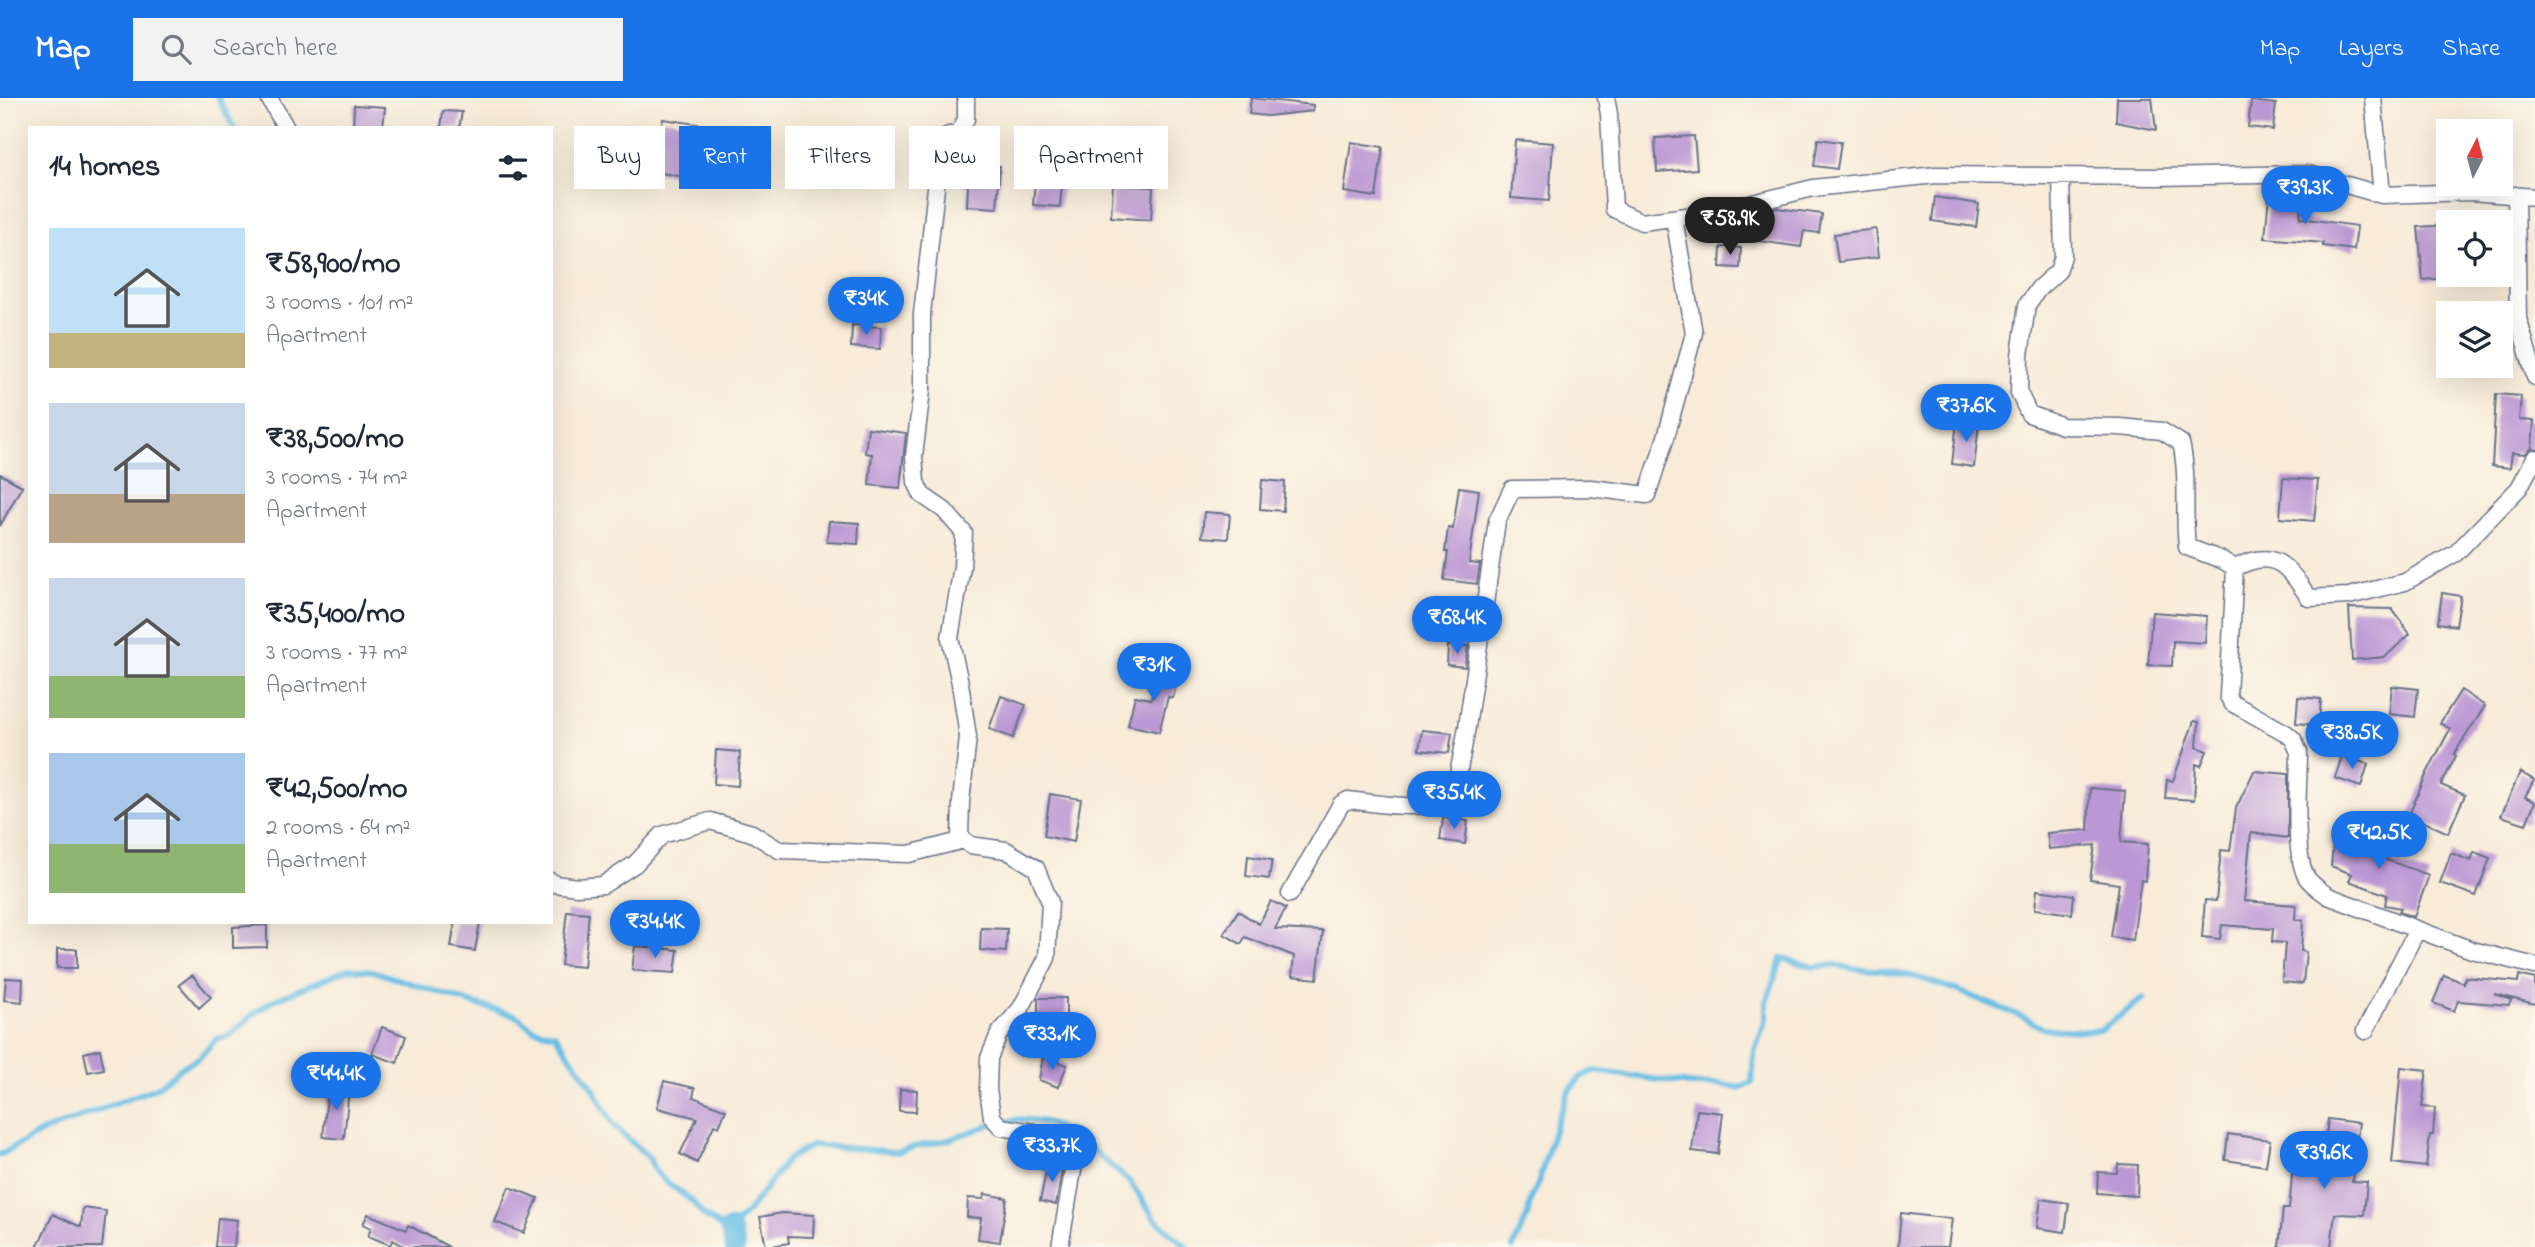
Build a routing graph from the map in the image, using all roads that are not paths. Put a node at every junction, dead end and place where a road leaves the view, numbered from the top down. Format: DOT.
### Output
graph roads {
  1 [pos="269,98"];
  2 [pos="966,98"];
  3 [pos="1606,98"];
  4 [pos="2373,98"];
  5 [pos="285,126"];
  6 [pos="2061,176"];
  7 [pos="2382,195"];
  8 [pos="2516,195"];
  9 [pos="2535,197"];
  10 [pos="1674,218"];
  11 [pos="2535,377"];
  12 [pos="2535,458"];
  13 [pos="2235,568"];
  14 [pos="964,840"];
  15 [pos="553,883"];
  16 [pos="1290,894"];
  17 [pos="2417,930"];
  18 [pos="2535,966"];
  19 [pos="2365,1031"];
  20 [pos="1060,1247"];
  1 -- 5 [label="street"];
  2 -- 14 [label="street"];
  3 -- 10 [label="street"];
  4 -- 7 [label="street"];
  6 -- 7 [label="street"];
  6 -- 10 [label="street"];
  6 -- 13 [label="street"];
  7 -- 8 [label="street"];
  8 -- 9 [label="street"];
  8 -- 11 [label="street"];
  10 -- 16 [label="street"];
  12 -- 13 [label="street"];
  13 -- 17 [label="street"];
  14 -- 15 [label="street"];
  14 -- 20 [label="street"];
  17 -- 18 [label="street"];
  17 -- 19 [label="street"];
}
